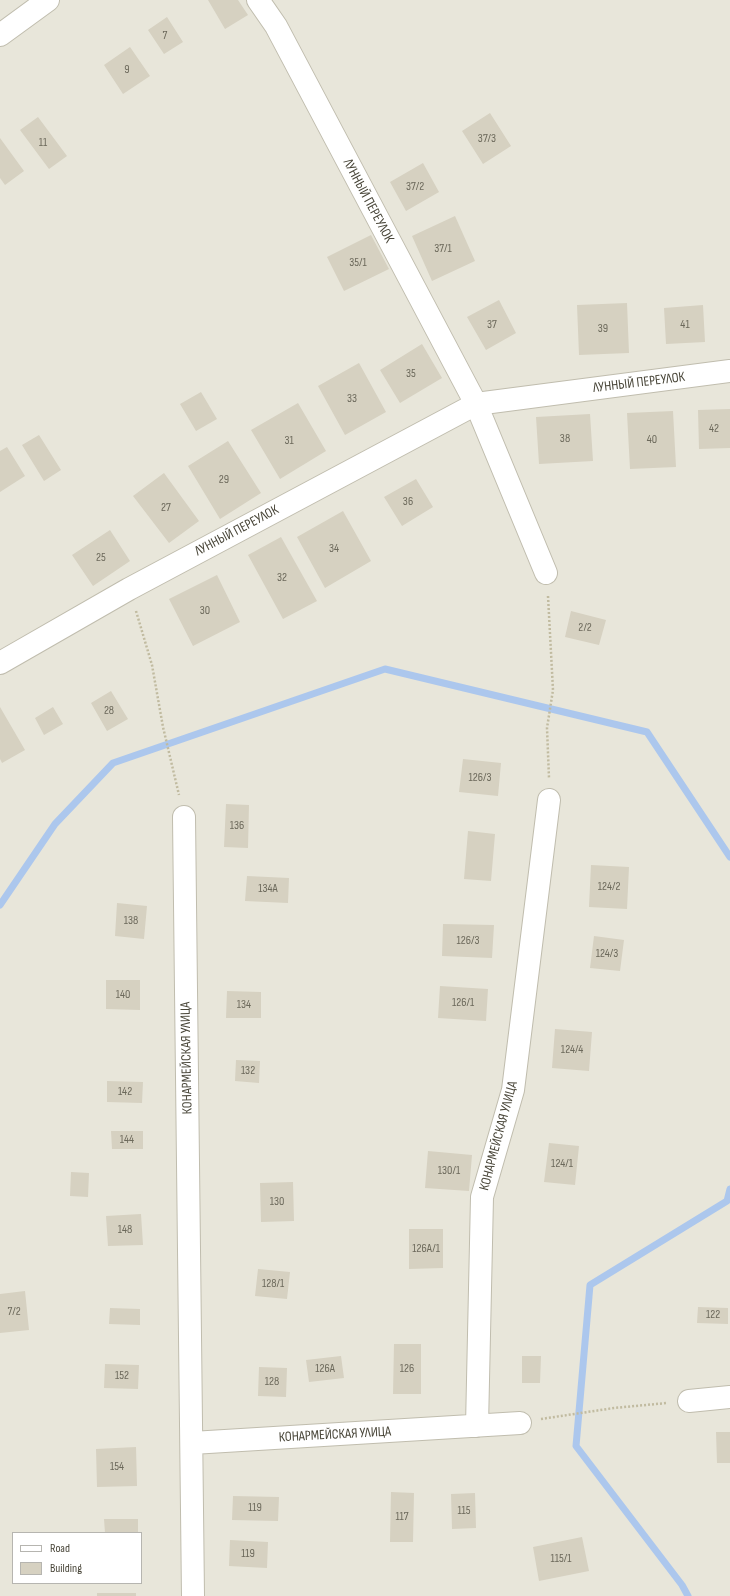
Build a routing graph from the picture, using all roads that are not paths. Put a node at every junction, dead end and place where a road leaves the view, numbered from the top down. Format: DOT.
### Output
graph roads {
  1 [pos="48,0"];
  2 [pos="258,0"];
  3 [pos="0,35"];
  4 [pos="730,371"];
  5 [pos="476,404"];
  6 [pos="546,573"];
  7 [pos="0,663"];
  8 [pos="549,800"];
  9 [pos="184,817"];
  10 [pos="730,1397"];
  11 [pos="689,1401"];
  12 [pos="520,1423"];
  13 [pos="477,1426"];
  14 [pos="192,1443"];
  15 [pos="193,1596"];
  1 -- 3 [label="street"];
  2 -- 5 [label="street, ЛУННЫЙ ПЕРЕУЛОК"];
  4 -- 5 [label="street, ЛУННЫЙ ПЕРЕУЛОК"];
  5 -- 6 [label="street, ЛУННЫЙ ПЕРЕУЛОК"];
  5 -- 7 [label="street, ЛУННЫЙ ПЕРЕУЛОК"];
  8 -- 13 [label="street, КОНАРМЕЙСКАЯ УЛИЦА"];
  9 -- 14 [label="street, КОНАРМЕЙСКАЯ УЛИЦА"];
  10 -- 11 [label="street"];
  12 -- 13 [label="street, КОНАРМЕЙСКАЯ УЛИЦА"];
  13 -- 14 [label="street, КОНАРМЕЙСКАЯ УЛИЦА"];
  14 -- 15 [label="street, КОНАРМЕЙСКАЯ УЛИЦА"];
}
